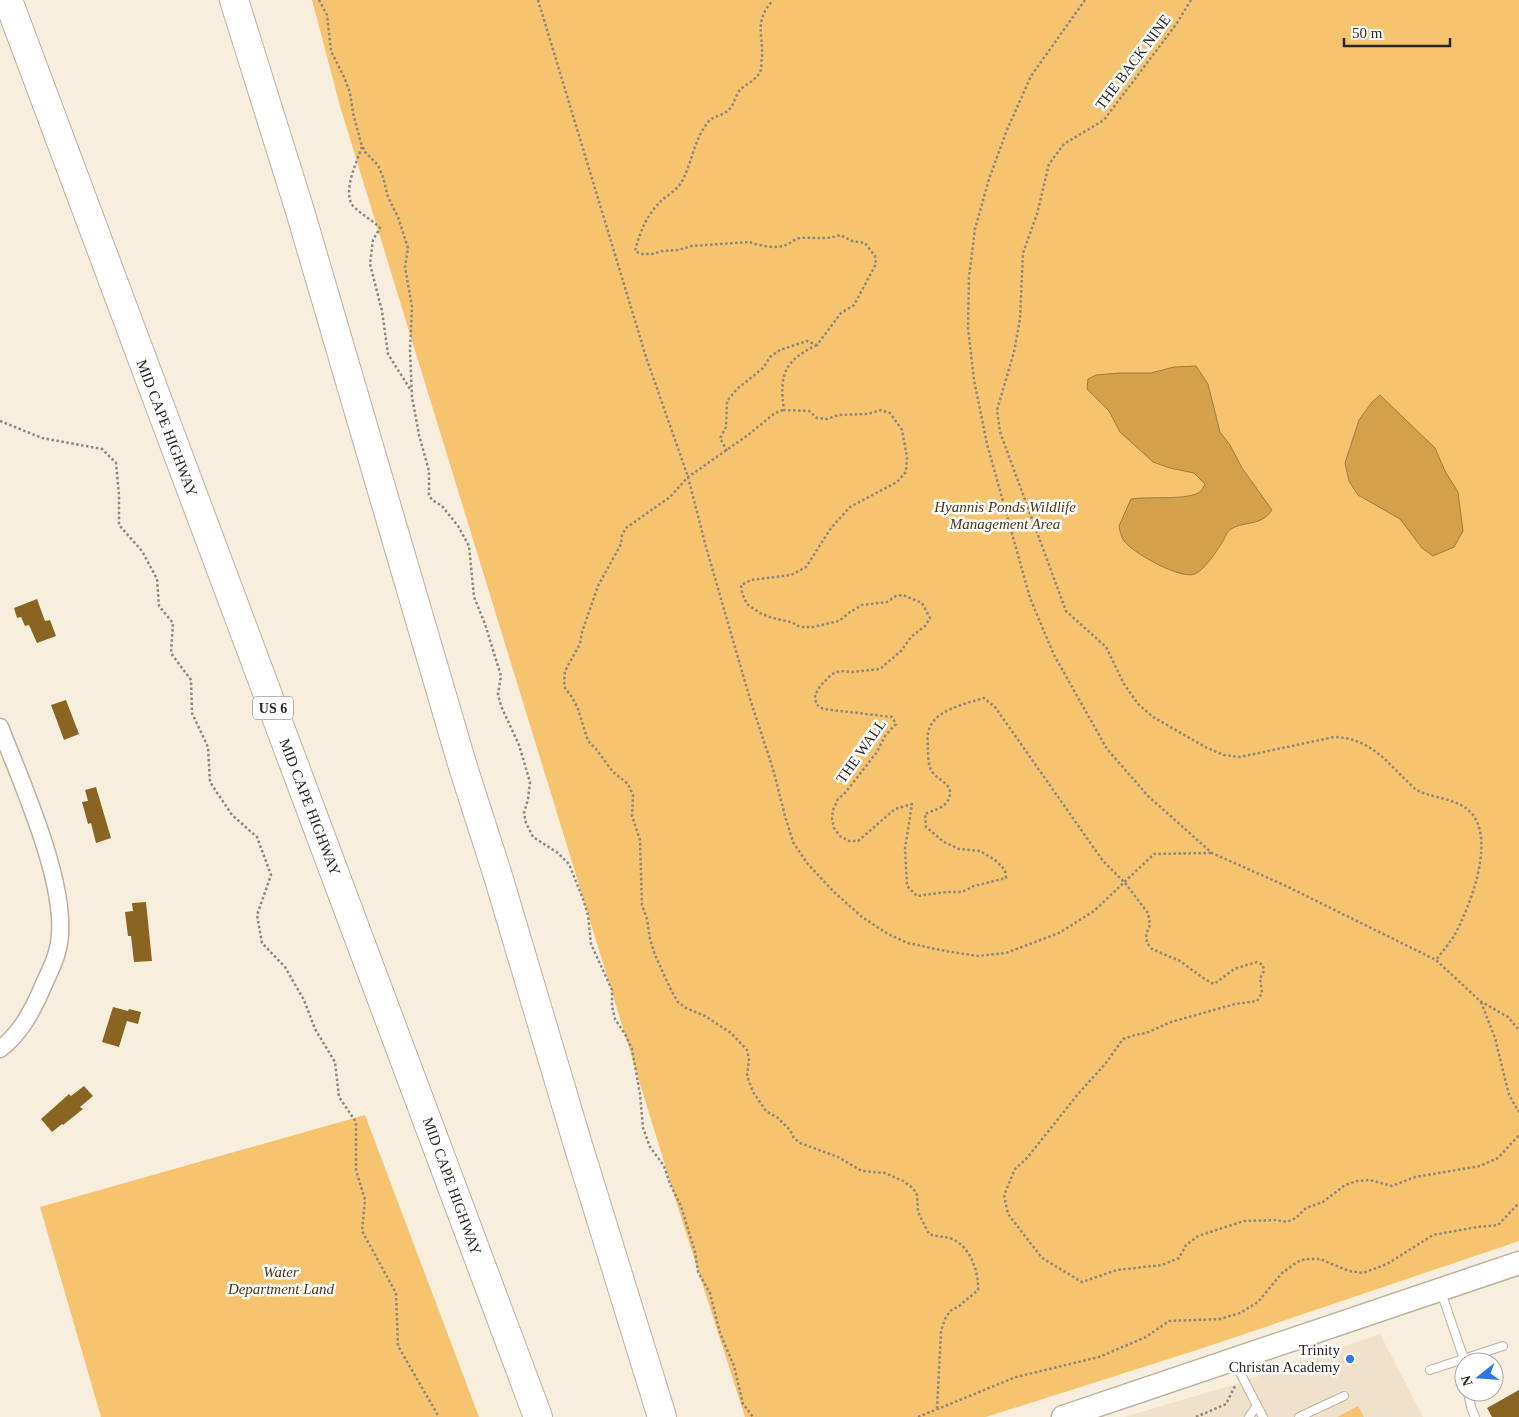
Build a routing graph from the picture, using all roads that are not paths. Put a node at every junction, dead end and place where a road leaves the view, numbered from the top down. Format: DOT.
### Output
graph roads {
  1 [pos="8,0"];
  2 [pos="234,0"];
  3 [pos="0,727"];
  4 [pos="0,1048"];
  5 [pos="1519,1263"];
  6 [pos="1441,1290"];
  7 [pos="1502,1346"];
  8 [pos="1462,1352"];
  9 [pos="1486,1352"];
  10 [pos="1454,1363"];
  11 [pos="1237,1367"];
  12 [pos="1430,1370"];
  13 [pos="1344,1396"];
  14 [pos="1470,1402"];
  15 [pos="1257,1405"];
  16 [pos="538,1417"];
  17 [pos="662,1417"];
  18 [pos="1063,1417"];
  19 [pos="1249,1417"];
  20 [pos="1263,1417"];
  21 [pos="1299,1417"];
  22 [pos="1475,1417"];
  1 -- 16 [label="highway, MID CAPE HIGHWAY / US 6"];
  2 -- 17 [label="highway"];
  3 -- 4 [label="street"];
  5 -- 6 [label="street"];
  6 -- 8 [label="lane"];
  6 -- 11 [label="street"];
  7 -- 9 [label="lane"];
  10 -- 12 [label="lane"];
  11 -- 15 [label="lane"];
  11 -- 18 [label="street"];
  13 -- 21 [label="lane"];
  14 -- 22 [label="lane"];
  15 -- 19 [label="lane"];
  15 -- 20 [label="lane"];
}
